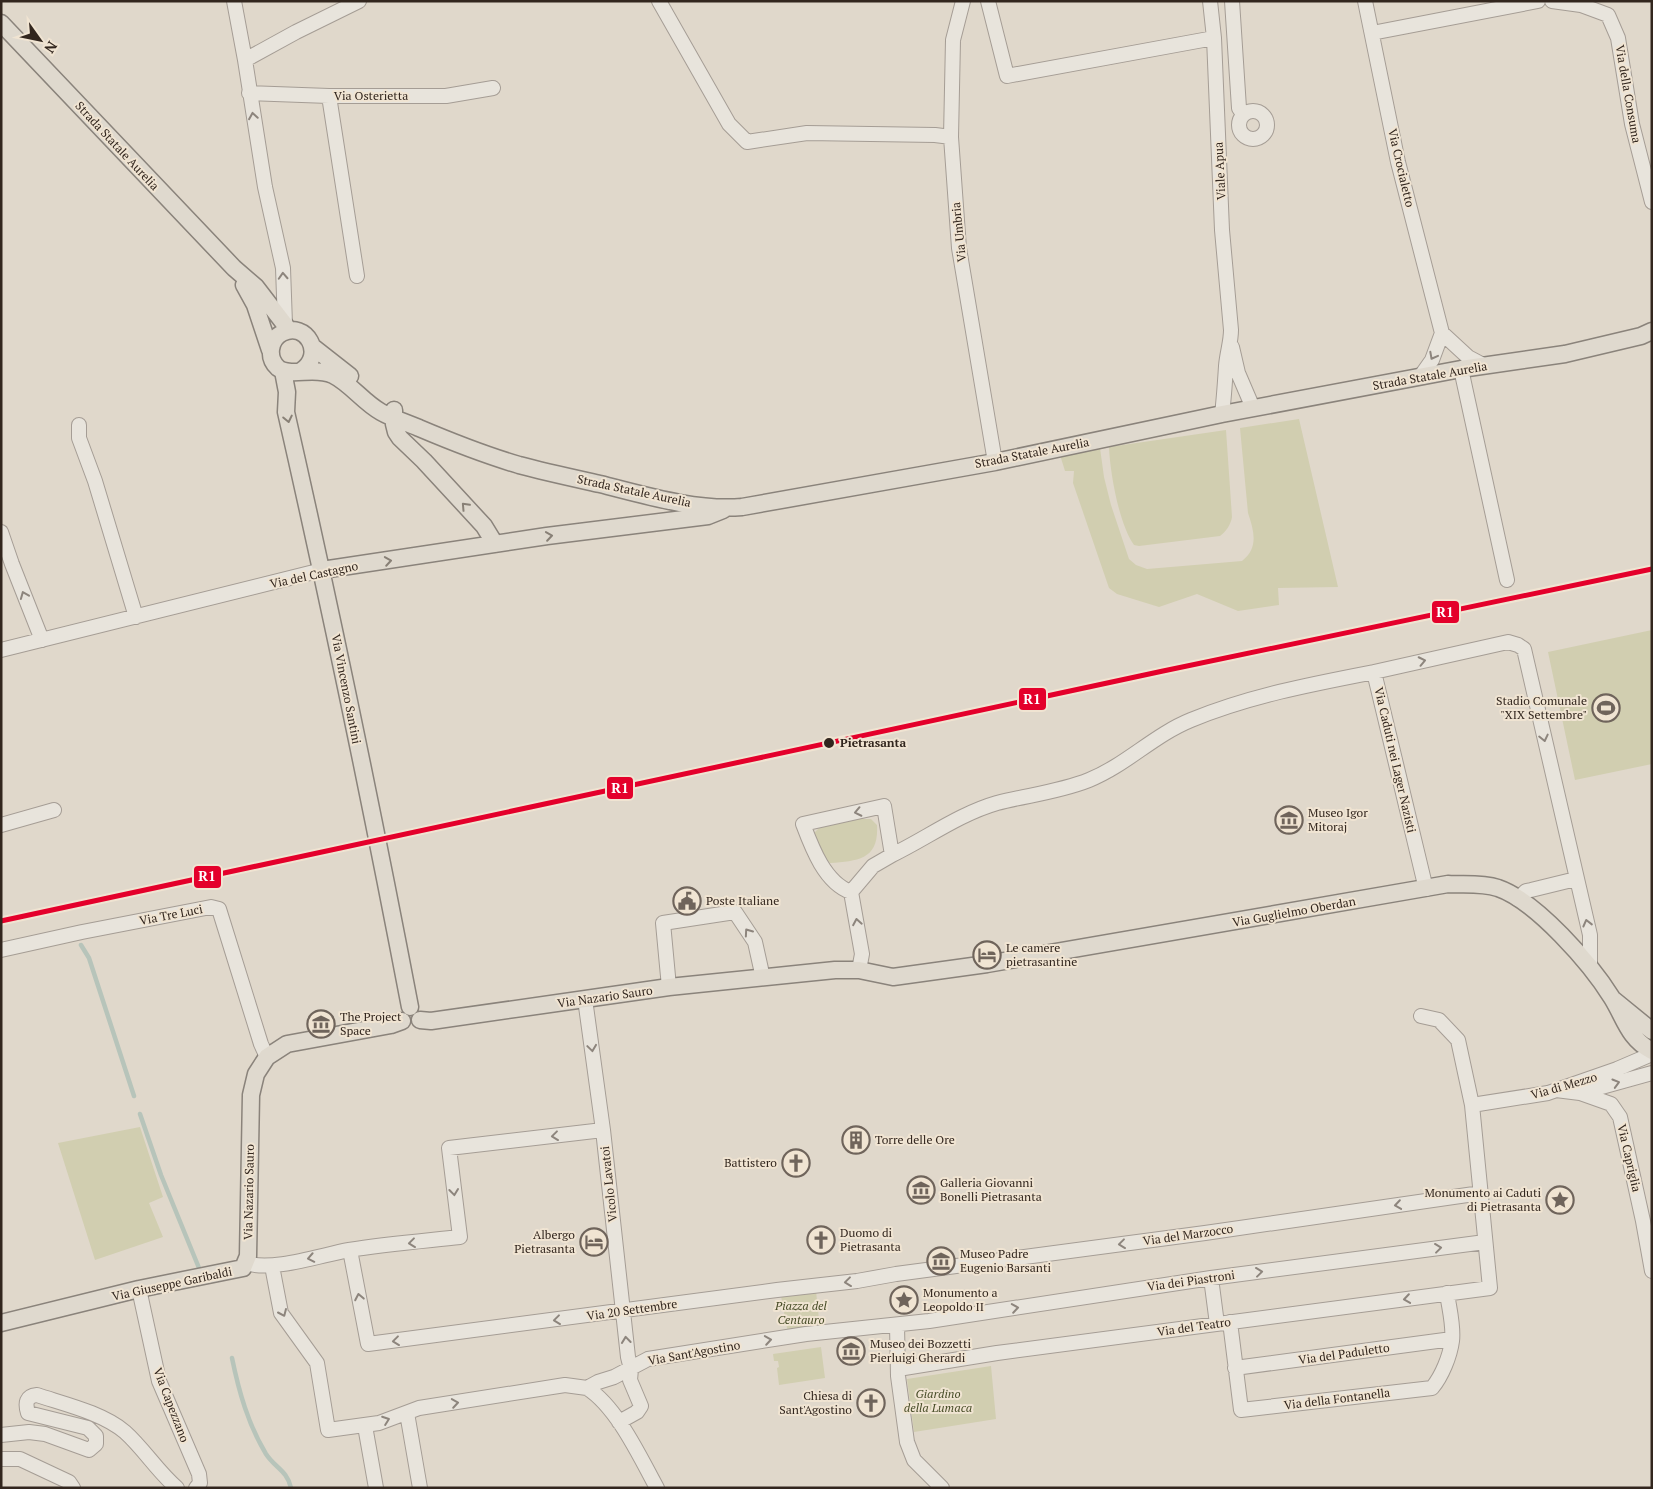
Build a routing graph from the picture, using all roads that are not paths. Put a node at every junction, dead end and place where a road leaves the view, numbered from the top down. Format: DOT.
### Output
graph roads {
  1 [pos="234,1"];
  2 [pos="359,1"];
  3 [pos="659,1"];
  4 [pos="963,1"];
  5 [pos="988,1"];
  6 [pos="1210,1"];
  7 [pos="1232,1"];
  8 [pos="1365,1"];
  9 [pos="1538,1"];
  10 [pos="1552,1"];
  11 [pos="1,23"];
  12 [pos="1372,33"];
  13 [pos="1214,38"];
  14 [pos="244,60"];
  15 [pos="493,88"];
  16 [pos="249,93"];
  17 [pos="329,96"];
  18 [pos="1243,114"];
  19 [pos="951,137"];
  20 [pos="1652,202"];
  21 [pos="234,268"];
  22 [pos="357,276"];
  23 [pos="287,327"];
  24 [pos="1652,331"];
  25 [pos="1442,333"];
  26 [pos="1231,341"];
  27 [pos="313,347"];
  28 [pos="270,350"];
  29 [pos="1485,366"];
  30 [pos="1461,369"];
  31 [pos="283,371"];
  32 [pos="301,371"];
  33 [pos="1420,377"];
  34 [pos="1253,408"];
  35 [pos="394,414"];
  36 [pos="1222,414"];
  37 [pos="79,426"];
  38 [pos="994,462"];
  39 [pos="728,508"];
  40 [pos="1,532"];
  41 [pos="495,544"];
  42 [pos="350,566"];
  43 [pos="322,570"];
  44 [pos="1507,580"];
  45 [pos="329,603"];
  46 [pos="136,617"];
  47 [pos="42,640"];
  48 [pos="1,650"];
  49 [pos="1374,672"];
  50 [pos="54,810"];
  51 [pos="1,825"];
  52 [pos="892,855"];
  53 [pos="1576,879"];
  54 [pos="1426,889"];
  55 [pos="852,892"];
  56 [pos="1524,894"];
  57 [pos="1,950"];
  58 [pos="1590,967"];
  59 [pos="859,970"];
  60 [pos="763,978"];
  61 [pos="670,988"];
  62 [pos="585,999"];
  63 [pos="1612,999"];
  64 [pos="415,1013"];
  65 [pos="1421,1016"];
  66 [pos="1652,1031"];
  67 [pos="1652,1053"];
  68 [pos="267,1057"];
  69 [pos="1652,1074"];
  70 [pos="1556,1090"];
  71 [pos="1580,1093"];
  72 [pos="1472,1105"];
  73 [pos="603,1130"];
  74 [pos="1480,1193"];
  75 [pos="1485,1242"];
  76 [pos="350,1250"];
  77 [pos="246,1263"];
  78 [pos="272,1266"];
  79 [pos="1652,1270"];
  80 [pos="896,1274"];
  81 [pos="1211,1278"];
  82 [pos="139,1289"];
  83 [pos="1447,1293"];
  84 [pos="623,1311"];
  85 [pos="1,1323"];
  86 [pos="1223,1323"];
  87 [pos="897,1325"];
  88 [pos="1452,1339"];
  89 [pos="1235,1368"];
  90 [pos="631,1369"];
  91 [pos="898,1369"];
  92 [pos="588,1388"];
  93 [pos="407,1412"];
  94 [pos="619,1422"];
  95 [pos="365,1426"];
  96 [pos="1,1435"];
  97 [pos="1,1459"];
  98 [pos="200,1486"];
  99 [pos="73,1488"];
  100 [pos="177,1488"];
  101 [pos="376,1488"];
  102 [pos="420,1488"];
  103 [pos="657,1488"];
  104 [pos="942,1488"];
  1 -- 14 [label="street"];
  2 -- 14 [label="street"];
  3 -- 19 [label="street"];
  4 -- 19 [label="street, Via Umbria"];
  5 -- 13 [label="street"];
  6 -- 13 [label="street, Viale Apua"];
  7 -- 18 [label="street"];
  8 -- 12 [label="street, Via Crocialetto"];
  9 -- 12 [label="street"];
  10 -- 20 [label="street, Via della Consuma"];
  11 -- 21 [label="main road, Strada Statale Aurelia"];
  12 -- 25 [label="street, Via Crocialetto"];
  13 -- 26 [label="street, Viale Apua"];
  14 -- 16 [label="street"];
  15 -- 17 [label="street, Via Osterietta"];
  16 -- 17 [label="street, Via Osterietta"];
  23 -- 16 [label="street, one-way"];
  17 -- 22 [label="street"];
  19 -- 38 [label="street, Via Umbria"];
  21 -- 23 [label="main road"];
  21 -- 28 [label="main road"];
  23 -- 27 [label="main road"];
  23 -- 28 [label="main road"];
  24 -- 29 [label="main road, Strada Statale Aurelia"];
  25 -- 29 [label="street"];
  25 -- 33 [label="street, one-way"];
  26 -- 34 [label="street, Viale Apua"];
  26 -- 36 [label="street, Viale Apua"];
  27 -- 32 [label="main road"];
  27 -- 35 [label="main road, Strada Statale Aurelia"];
  28 -- 31 [label="main road"];
  29 -- 30 [label="main road, Strada Statale Aurelia"];
  30 -- 33 [label="main road, Strada Statale Aurelia"];
  30 -- 44 [label="street"];
  31 -- 32 [label="main road"];
  31 -- 43 [label="main road, Via Vincenzo Santini, one-way"];
  32 -- 35 [label="main road, Strada Statale Aurelia"];
  33 -- 34 [label="main road, Strada Statale Aurelia"];
  34 -- 36 [label="main road, Strada Statale Aurelia"];
  35 -- 39 [label="main road, Strada Statale Aurelia"];
  41 -- 35 [label="main road, one-way"];
  36 -- 38 [label="main road, Strada Statale Aurelia"];
  37 -- 46 [label="street"];
  38 -- 39 [label="main road, Strada Statale Aurelia"];
  41 -- 39 [label="main road, Via del Castagno, one-way"];
  47 -- 40 [label="street, one-way"];
  42 -- 41 [label="main road, Via del Castagno, one-way"];
  42 -- 43 [label="main road, Via del Castagno"];
  42 -- 45 [label="main road"];
  43 -- 45 [label="main road, Via Vincenzo Santini"];
  43 -- 46 [label="street, Via del Castagno"];
  45 -- 64 [label="main road, Via Vincenzo Santini"];
  46 -- 47 [label="street, Via del Castagno"];
  47 -- 48 [label="street, Via del Castagno"];
  49 -- 52 [label="street, Via Caduti nei Lager Nazisti"];
  49 -- 53 [label="street, one-way"];
  49 -- 54 [label="street, Via Caduti nei Lager Nazisti"];
  50 -- 51 [label="street"];
  52 -- 55 [label="street, Via Caduti nei Lager Nazisti"];
  52 -- 55 [label="street, one-way"];
  53 -- 56 [label="street"];
  58 -- 53 [label="street, one-way"];
  54 -- 56 [label="main road, Via Guglielmo Oberdan"];
  54 -- 59 [label="main road, Via Guglielmo Oberdan"];
  59 -- 55 [label="street, one-way"];
  56 -- 58 [label="main road, Via Guglielmo Oberdan"];
  57 -- 68 [label="street, Via Tre Luci"];
  58 -- 63 [label="main road, Via Guglielmo Oberdan"];
  59 -- 60 [label="main road, Via Nazario Sauro"];
  60 -- 61 [label="main road, Via Nazario Sauro"];
  60 -- 61 [label="street, one-way"];
  61 -- 62 [label="main road, Via Nazario Sauro"];
  62 -- 64 [label="main road, Via Nazario Sauro"];
  62 -- 73 [label="street, Vicolo Lavatoi, one-way"];
  63 -- 66 [label="main road"];
  63 -- 67 [label="main road"];
  64 -- 68 [label="main road, Via Nazario Sauro"];
  65 -- 72 [label="street"];
  67 -- 70 [label="street, Via di Mezzo"];
  68 -- 77 [label="main road, Via Nazario Sauro"];
  71 -- 69 [label="street, one-way"];
  70 -- 71 [label="street, Via Capriglia"];
  70 -- 72 [label="street, Via di Mezzo"];
  71 -- 79 [label="street, Via Capriglia"];
  72 -- 74 [label="street"];
  73 -- 76 [label="street, Via Giuseppe Garibaldi, one-way"];
  73 -- 84 [label="street, Vicolo Lavatoi"];
  74 -- 75 [label="street"];
  74 -- 80 [label="street, Via del Marzocco, one-way"];
  81 -- 75 [label="street, Via dei Piastroni, one-way"];
  75 -- 83 [label="street, Via del Teatro"];
  76 -- 78 [label="street, Via Giuseppe Garibaldi, one-way"];
  84 -- 76 [label="street, Via 20 Settembre, one-way"];
  77 -- 78 [label="street, Via Giuseppe Garibaldi"];
  77 -- 82 [label="main road, Via Giuseppe Garibaldi"];
  78 -- 95 [label="street, Via Sant'Agostino, one-way"];
  80 -- 84 [label="street, Via 20 Settembre, one-way"];
  81 -- 86 [label="street"];
  87 -- 81 [label="street, Via dei Piastroni, one-way"];
  82 -- 85 [label="main road, Via Giuseppe Garibaldi"];
  82 -- 98 [label="street, Via Capezzano"];
  83 -- 86 [label="street, Via del Teatro, one-way"];
  83 -- 88 [label="street"];
  90 -- 84 [label="street, Vicolo Lavatoi, one-way"];
  86 -- 89 [label="street"];
  86 -- 91 [label="street, Via del Teatro"];
  90 -- 87 [label="street, Via Sant'Agostino, one-way"];
  87 -- 91 [label="street"];
  88 -- 89 [label="street, Via del Paduletto"];
  88 -- 89 [label="street, Via della Fontanella"];
  90 -- 92 [label="street, Via Sant'Agostino"];
  90 -- 94 [label="street, Vicolo Lavatoi"];
  91 -- 104 [label="street"];
  93 -- 92 [label="street, Via Sant'Agostino, one-way"];
  92 -- 94 [label="street"];
  95 -- 93 [label="street, Via Sant'Agostino, one-way"];
  93 -- 102 [label="street"];
  94 -- 103 [label="street"];
  95 -- 101 [label="street"];
  96 -- 100 [label="street"];
  97 -- 99 [label="street"];
}
